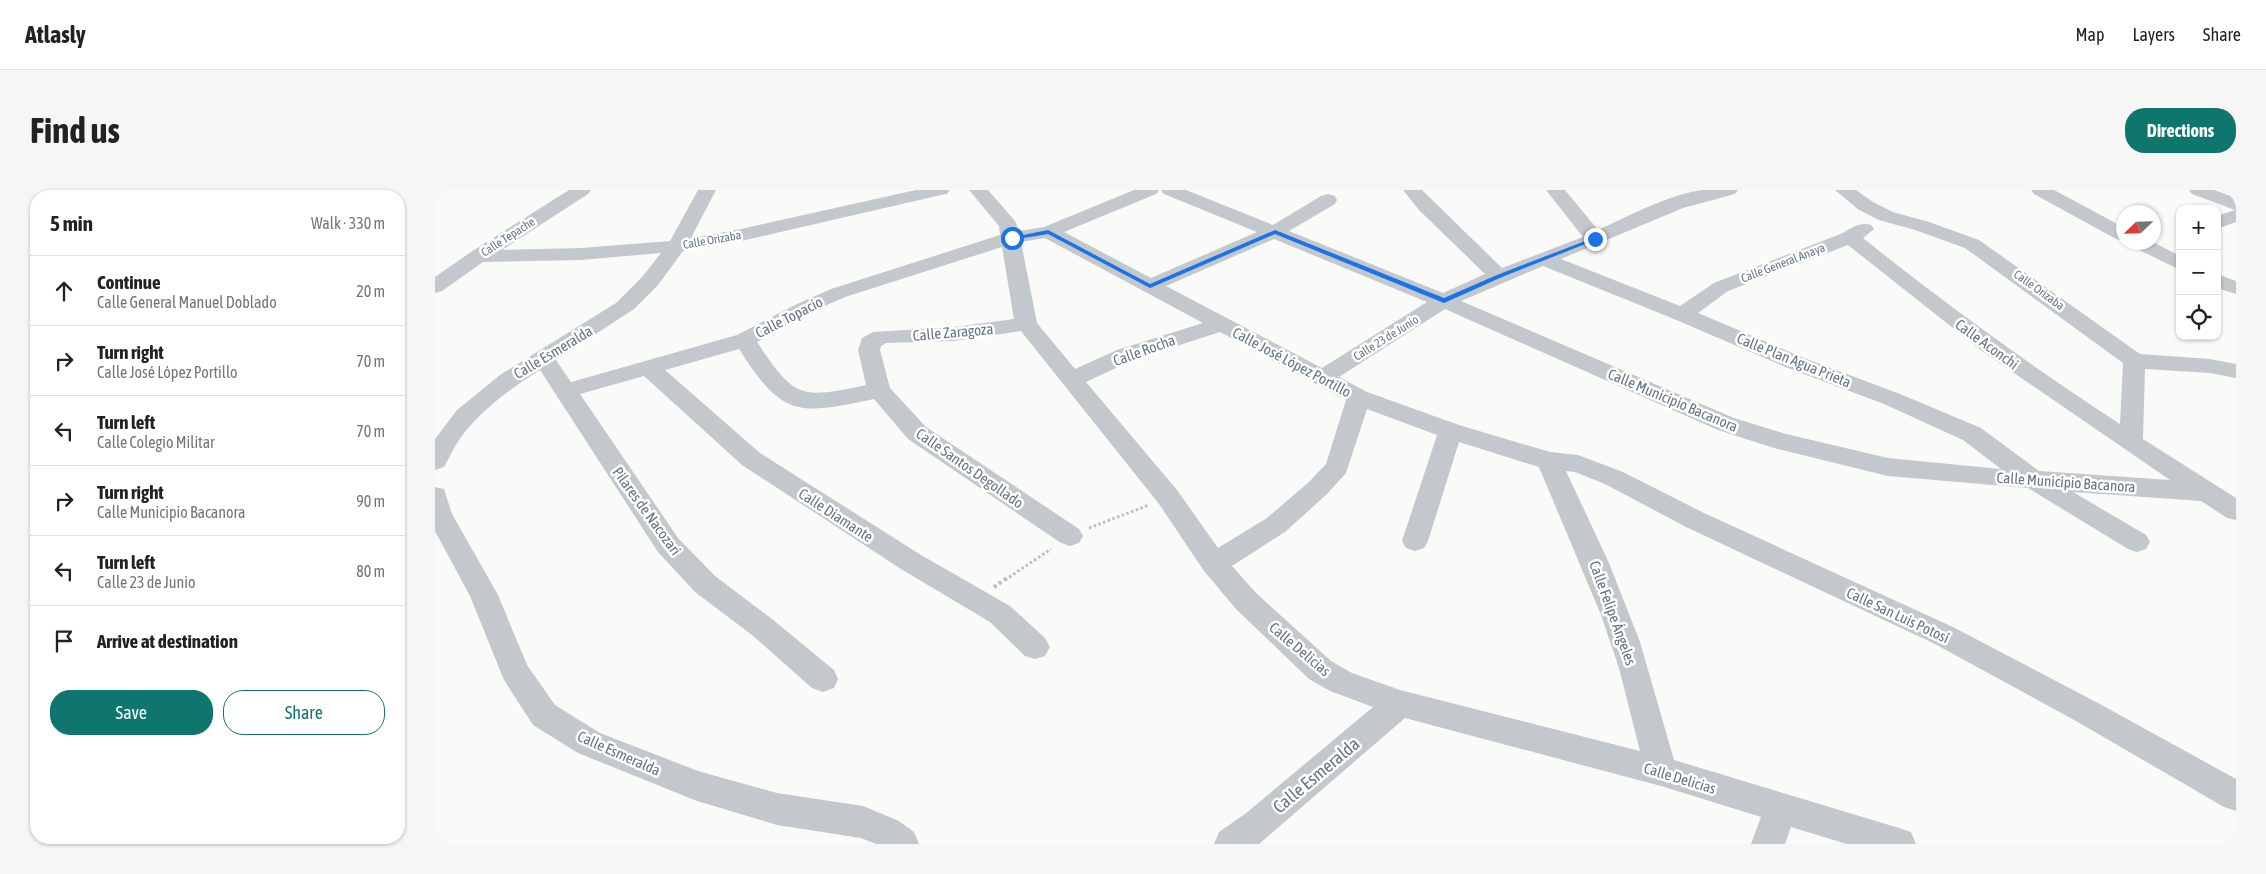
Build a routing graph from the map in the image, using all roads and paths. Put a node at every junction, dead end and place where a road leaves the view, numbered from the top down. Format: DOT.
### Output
graph roads {
  1 [pos="582,190"];
  2 [pos="707,190"];
  3 [pos="941,190"];
  4 [pos="978,190"];
  5 [pos="1150,190"];
  6 [pos="1170,190"];
  7 [pos="1412,190"];
  8 [pos="1555,190"];
  9 [pos="1729,190"];
  10 [pos="1844,190"];
  11 [pos="2040,190"];
  12 [pos="2198,190"];
  13 [pos="1328,200"];
  14 [pos="2236,204"];
  15 [pos="1886,216"];
  16 [pos="2236,216"];
  17 [pos="2221,222"];
  18 [pos="2116,231"];
  19 [pos="1048,232"];
  20 [pos="1275,232"];
  21 [pos="1850,237"];
  22 [pos="1012,238"];
  23 [pos="1595,239"];
  24 [pos="675,246"];
  25 [pos="2153,250"];
  26 [pos="478,256"];
  27 [pos="1545,260"];
  28 [pos="2176,262"];
  29 [pos="1499,276"];
  30 [pos="2221,282"];
  31 [pos="1150,286"];
  32 [pos="435,287"];
  33 [pos="2236,288"];
  34 [pos="1444,301"];
  35 [pos="1682,314"];
  36 [pos="1026,324"];
  37 [pos="1220,325"];
  38 [pos="881,337"];
  39 [pos="745,340"];
  40 [pos="544,358"];
  41 [pos="2134,361"];
  42 [pos="648,367"];
  43 [pos="2236,371"];
  44 [pos="1322,378"];
  45 [pos="1071,380"];
  46 [pos="565,390"];
  47 [pos="879,390"];
  48 [pos="1359,398"];
  49 [pos="1450,431"];
  50 [pos="2131,441"];
  51 [pos="435,461"];
  52 [pos="1549,461"];
  53 [pos="2032,479"];
  54 [pos="2207,492"];
  55 [pos="435,496"];
  56 [pos="2236,511"];
  57 [pos="1070,536"];
  58 [pos="1415,541"];
  59 [pos="2137,542"];
  60 [pos="1214,564"];
  61 [pos="1035,647"];
  62 [pos="823,679"];
  63 [pos="1400,703"];
  64 [pos="1661,771"];
  65 [pos="2236,796"];
  66 [pos="1781,809"];
  67 [pos="902,844"];
  68 [pos="1231,844"];
  69 [pos="1768,844"];
  70 [pos="1899,844"];
  1 -- 26 [label="street, Calle Tepache"];
  2 -- 24 [label="street, Calle Esmeralda"];
  3 -- 24 [label="street, Calle Orizaba"];
  4 -- 22 [label="street, Calle Delicias"];
  5 -- 19 [label="street, Calle Topacio"];
  6 -- 20 [label="street, Calle Municipio Bacanora"];
  7 -- 29 [label="street"];
  8 -- 23 [label="street"];
  9 -- 23 [label="street, Calle 23 de Junio"];
  10 -- 15 [label="street, Calle Orizaba"];
  11 -- 18 [label="street"];
  12 -- 14 [label="street"];
  13 -- 20 [label="street"];
  15 -- 21 [label="street, Calle General Anaya"];
  15 -- 41 [label="street, Calle Orizaba"];
  16 -- 17 [label="street"];
  19 -- 22 [label="street, Calle Topacio"];
  19 -- 31 [label="street, Calle José López Portillo"];
  20 -- 31 [label="street"];
  20 -- 34 [label="street, Calle Municipio Bacanora"];
  21 -- 35 [label="street, Calle General Anaya"];
  21 -- 50 [label="street, Calle Aconchi"];
  22 -- 36 [label="street, Calle Delicias"];
  22 -- 39 [label="street, Calle Topacio"];
  23 -- 27 [label="street, Calle 23 de Junio"];
  24 -- 26 [label="street, Calle Orizaba"];
  24 -- 40 [label="street, Calle Esmeralda"];
  25 -- 28 [label="street"];
  26 -- 32 [label="street, Calle Tepache"];
  27 -- 29 [label="street, Calle 23 de Junio"];
  27 -- 35 [label="street, Calle Plan Agua Prieta"];
  29 -- 34 [label="street, Calle 23 de Junio"];
  30 -- 33 [label="street"];
  31 -- 37 [label="street, Calle José López Portillo"];
  34 -- 44 [label="street, Calle 23 de Junio"];
  34 -- 53 [label="street, Calle Municipio Bacanora"];
  35 -- 53 [label="street, Calle Plan Agua Prieta"];
  36 -- 38 [label="street, Calle Zaragoza"];
  36 -- 45 [label="street, Calle Delicias"];
  37 -- 44 [label="street, Calle José López Portillo"];
  37 -- 45 [label="street, Calle Rocha"];
  38 -- 47 [label="street, Calle Santos Degollado"];
  39 -- 42 [label="street, Calle Topacio"];
  39 -- 47 [label="street"];
  40 -- 46 [label="street, Pilares de Nacozari"];
  40 -- 51 [label="street, Calle Esmeralda"];
  41 -- 43 [label="street"];
  41 -- 50 [label="street"];
  42 -- 46 [label="street, Calle Topacio"];
  42 -- 61 [label="street, Calle Diamante"];
  44 -- 48 [label="street, Calle José López Portillo"];
  45 -- 60 [label="street, Calle Delicias"];
  46 -- 62 [label="street, Pilares de Nacozari"];
  47 -- 57 [label="street, Calle Santos Degollado"];
  48 -- 49 [label="street, Calle José López Portillo"];
  48 -- 60 [label="street"];
  49 -- 52 [label="street, Calle José López Portillo"];
  49 -- 58 [label="street"];
  50 -- 54 [label="street"];
  52 -- 64 [label="street, Calle Felipe Ángeles"];
  52 -- 65 [label="street, Calle San Luis Potosí"];
  53 -- 54 [label="street, Calle Municipio Bacanora"];
  53 -- 59 [label="street, Calle Plan Agua Prieta"];
  54 -- 56 [label="street"];
  55 -- 67 [label="street, Calle Esmeralda"];
  60 -- 63 [label="street, Calle Delicias"];
  63 -- 64 [label="street, Calle Delicias"];
  63 -- 68 [label="street, Calle Esmeralda"];
  64 -- 66 [label="street, Calle Delicias"];
  66 -- 69 [label="street"];
  66 -- 70 [label="street, Calle Delicias"];
}
